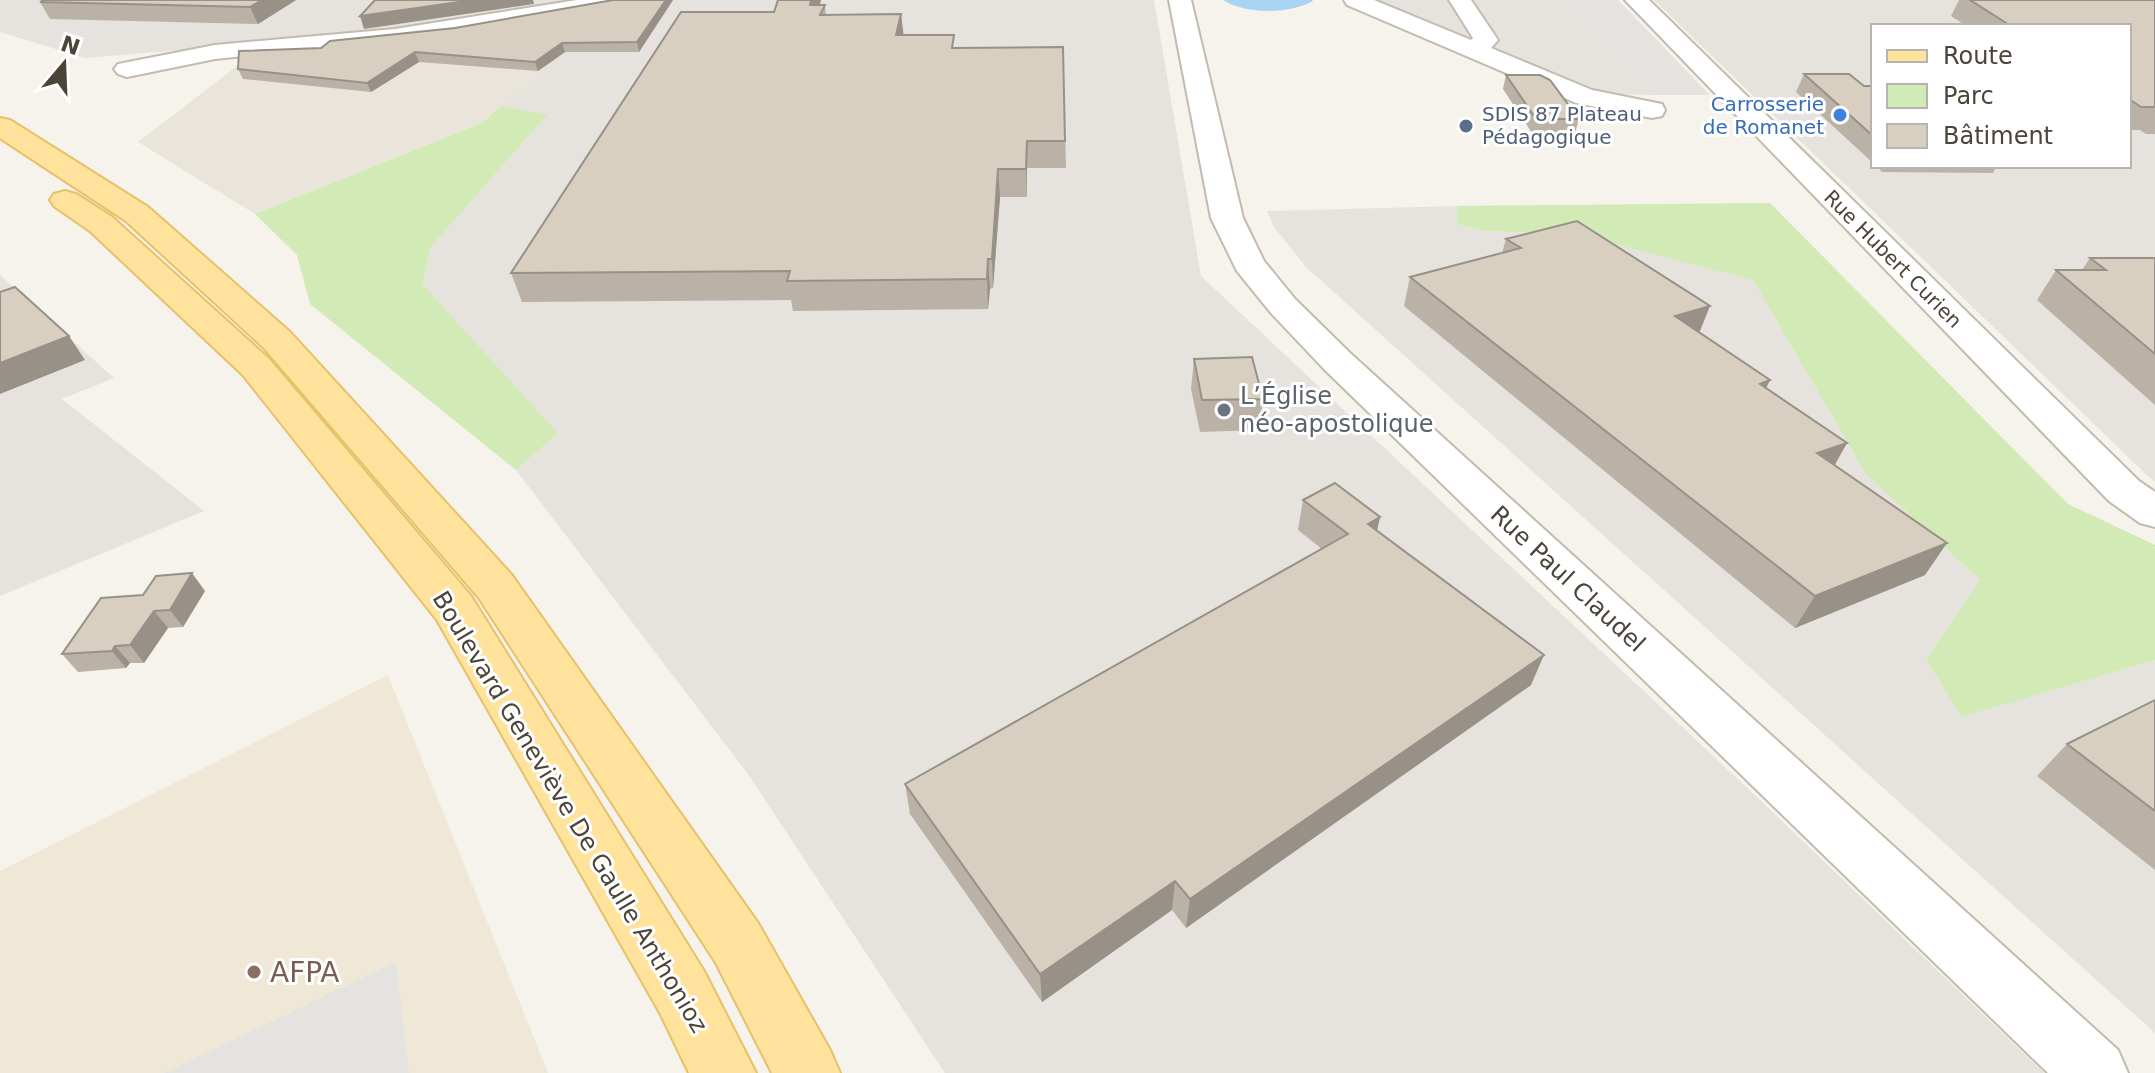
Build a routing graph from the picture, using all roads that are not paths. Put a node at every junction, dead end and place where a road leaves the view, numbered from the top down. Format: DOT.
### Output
graph roads {
  1 [pos="1180,0"];
  2 [pos="1355,0"];
  3 [pos="1460,0"];
  4 [pos="1636,0"];
  5 [pos="605,1"];
  6 [pos="1475,49"];
  7 [pos="127,69"];
  8 [pos="1652,110"];
  9 [pos="0,126"];
  10 [pos="0,155"];
  11 [pos="2155,513"];
  12 [pos="723,1073"];
  13 [pos="807,1073"];
  14 [pos="2095,1073"];
  1 -- 14 [label="street, Rue Paul Claudel"];
  2 -- 6 [label="street"];
  3 -- 6 [label="street"];
  4 -- 11 [label="street, Rue Hubert Curien"];
  5 -- 7 [label="street"];
  6 -- 8 [label="street"];
  9 -- 13 [label="main road, Boulevard Geneviève De Gaulle Anthonioz"];
  10 -- 12 [label="main road, Boulevard Geneviève De Gaulle Anthonioz"];
}
